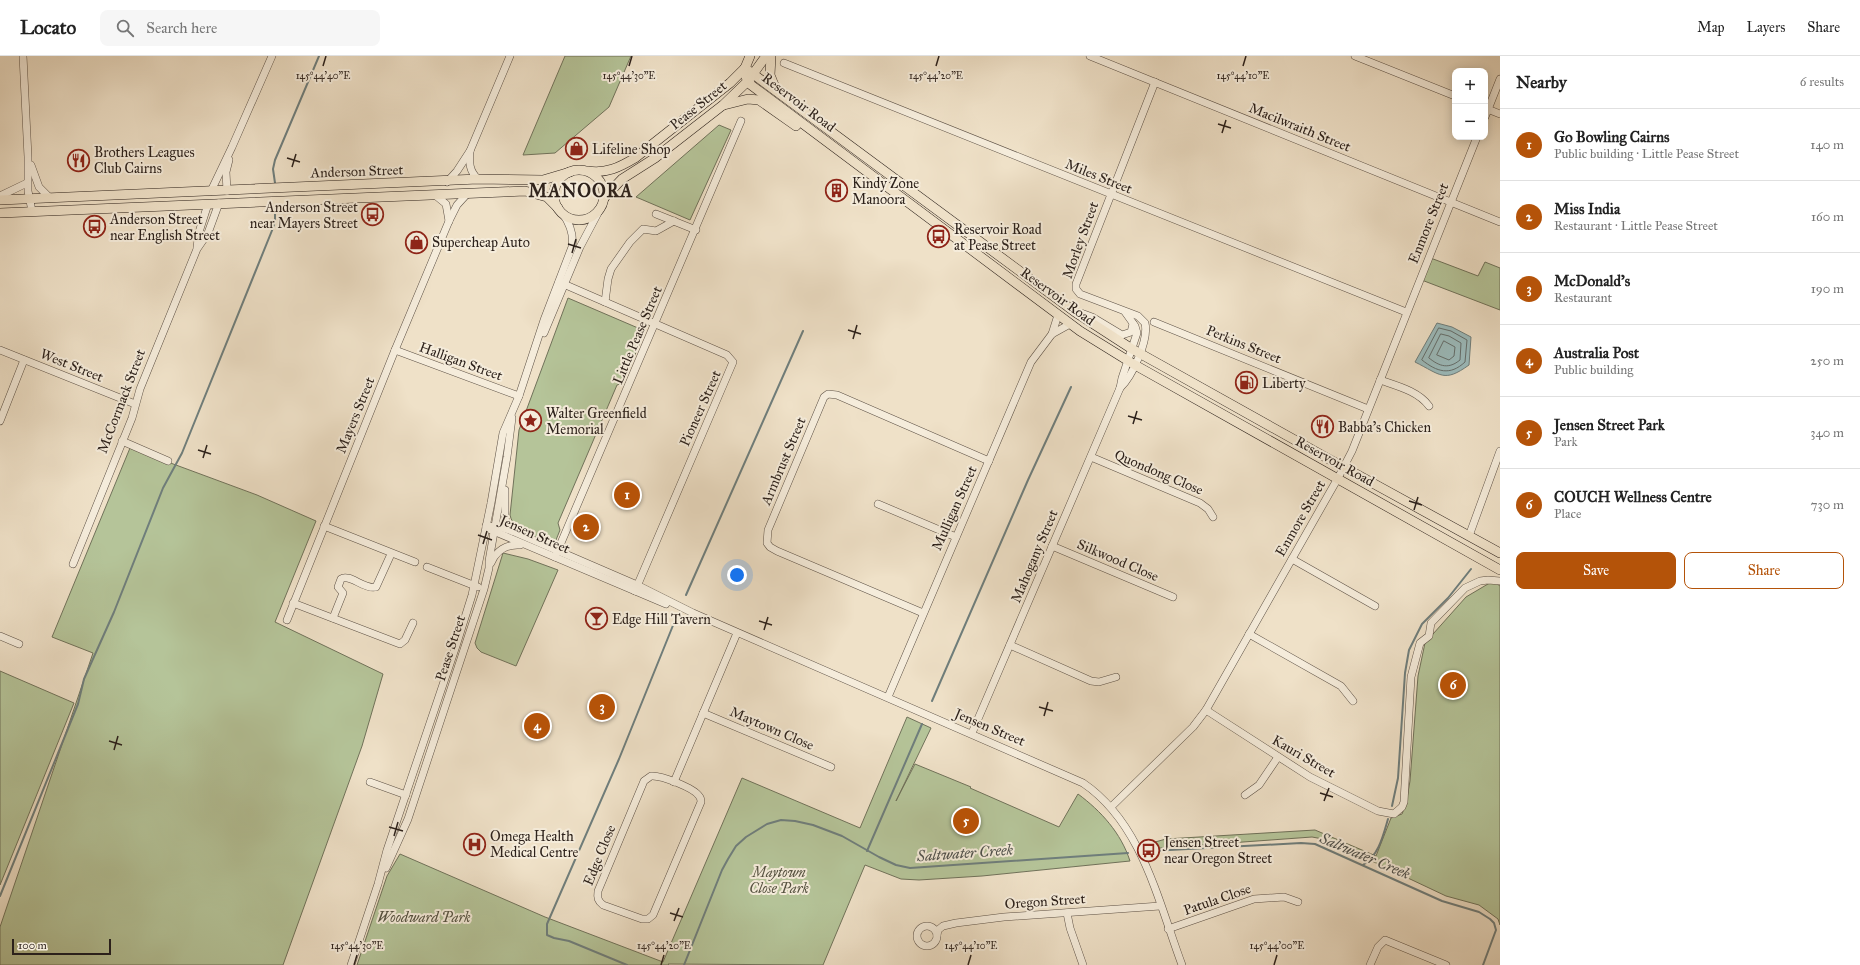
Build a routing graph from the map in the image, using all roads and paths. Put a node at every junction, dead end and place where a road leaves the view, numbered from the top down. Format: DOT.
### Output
graph roads {
  1 [pos="23,56"];
  2 [pos="272,56"];
  3 [pos="510,56"];
  4 [pos="750,56"];
  5 [pos="766,56"];
  6 [pos="771,56"];
  7 [pos="1090,56"];
  8 [pos="1355,56"];
  9 [pos="784,63"];
  10 [pos="745,68"];
  11 [pos="751,78"];
  12 [pos="1500,79"];
  13 [pos="1155,82"];
  14 [pos="780,94"];
  15 [pos="1452,95"];
  16 [pos="722,106"];
  17 [pos="1488,107"];
  18 [pos="1488,109"];
  19 [pos="1500,114"];
  20 [pos="741,121"];
  21 [pos="823,139"];
  22 [pos="1476,140"];
  23 [pos="232,148"];
  24 [pos="470,151"];
  25 [pos="28,157"];
  26 [pos="31,165"];
  27 [pos="588,171"];
  28 [pos="570,172"];
  29 [pos="478,179"];
  30 [pos="447,182"];
  31 [pos="27,183"];
  32 [pos="211,191"];
  33 [pos="227,191"];
  34 [pos="467,194"];
  35 [pos="1111,194"];
  36 [pos="435,195"];
  37 [pos="0,196"];
  38 [pos="50,198"];
  39 [pos="604,198"];
  40 [pos="30,199"];
  41 [pos="0,200"];
  42 [pos="1450,202"];
  43 [pos="219,203"];
  44 [pos="208,204"];
  45 [pos="32,211"];
  46 [pos="560,211"];
  47 [pos="598,211"];
  48 [pos="0,213"];
  49 [pos="656,214"];
  50 [pos="449,221"];
  51 [pos="674,221"];
  52 [pos="1500,222"];
  53 [pos="696,230"];
  54 [pos="197,249"];
  55 [pos="562,283"];
  56 [pos="605,302"];
  57 [pos="1075,312"];
  58 [pos="1125,312"];
  59 [pos="1406,312"];
  60 [pos="1058,315"];
  61 [pos="1154,322"];
  62 [pos="1133,323"];
  63 [pos="656,324"];
  64 [pos="1070,324"];
  65 [pos="1052,334"];
  66 [pos="0,350"];
  67 [pos="395,350"];
  68 [pos="1136,351"];
  69 [pos="24,360"];
  70 [pos="1132,363"];
  71 [pos="1380,380"];
  72 [pos="519,396"];
  73 [pos="135,404"];
  74 [pos="1429,406"];
  75 [pos="1368,409"];
  76 [pos="512,411"];
  77 [pos="0,421"];
  78 [pos="122,441"];
  79 [pos="1500,451"];
  80 [pos="1091,457"];
  81 [pos="168,461"];
  82 [pos="989,461"];
  83 [pos="1498,461"];
  84 [pos="1344,467"];
  85 [pos="505,474"];
  86 [pos="1338,478"];
  87 [pos="878,504"];
  88 [pos="1213,517"];
  89 [pos="324,526"];
  90 [pos="486,526"];
  91 [pos="494,529"];
  92 [pos="512,531"];
  93 [pos="1469,536"];
  94 [pos="956,537"];
  95 [pos="524,546"];
  96 [pos="1052,546"];
  97 [pos="1500,553"];
  98 [pos="391,554"];
  99 [pos="557,554"];
  100 [pos="1292,559"];
  101 [pos="415,562"];
  102 [pos="73,564"];
  103 [pos="427,567"];
  104 [pos="489,568"];
  105 [pos="1500,570"];
  106 [pos="1500,581"];
  107 [pos="474,586"];
  108 [pos="636,588"];
  109 [pos="484,589"];
  110 [pos="1173,597"];
  111 [pos="293,603"];
  112 [pos="1375,606"];
  113 [pos="924,613"];
  114 [pos="333,618"];
  115 [pos="287,620"];
  116 [pos="413,623"];
  117 [pos="737,633"];
  118 [pos="1249,634"];
  119 [pos="0,636"];
  120 [pos="19,644"];
  121 [pos="1010,645"];
  122 [pos="1116,677"];
  123 [pos="888,697"];
  124 [pos="1353,701"];
  125 [pos="1206,710"];
  126 [pos="704,713"];
  127 [pos="972,733"];
  128 [pos="1278,757"];
  129 [pos="831,767"];
  130 [pos="370,782"];
  131 [pos="674,782"];
  132 [pos="406,795"];
  133 [pos="1245,795"];
  134 [pos="1111,807"];
  135 [pos="378,884"];
  136 [pos="1298,902"];
  137 [pos="1160,906"];
  138 [pos="1067,913"];
  139 [pos="946,924"];
  140 [pos="925,926"];
  141 [pos="1168,929"];
  142 [pos="937,935"];
  143 [pos="351,965"];
  144 [pos="1084,965"];
  145 [pos="1182,965"];
  146 [pos="1370,965"];
  147 [pos="1446,965"];
  1 -- 25 [label="street"];
  2 -- 23 [label="street, McCormack Street"];
  3 -- 24 [label="street"];
  4 -- 10 [label="main road, Pease Street"];
  5 -- 11 [label="main road, Pease Street"];
  6 -- 14 [label="main road"];
  7 -- 13 [label="street, Macilwraith Street"];
  8 -- 15 [label="street"];
  9 -- 35 [label="street, Miles Street"];
  10 -- 11 [label="main road, Reservoir Road"];
  10 -- 27 [label="main road, Pease Street"];
  11 -- 14 [label="main road, Reservoir Road"];
  11 -- 16 [label="main road, Pease Street"];
  11 -- 21 [label="main road, Reservoir Road"];
  12 -- 17 [label="street"];
  13 -- 35 [label="street, Morley Street"];
  13 -- 42 [label="street, Macilwraith Street"];
  14 -- 57 [label="main road, Reservoir Road"];
  16 -- 21 [label="main road"];
  16 -- 39 [label="main road, Pease Street"];
  18 -- 19 [label="street"];
  20 -- 53 [label="street, Little Pease Street"];
  21 -- 60 [label="main road, Reservoir Road"];
  22 -- 42 [label="street, Enmore Street"];
  23 -- 32 [label="street, McCormack Street"];
  23 -- 33 [label="street, McCormack Street"];
  24 -- 29 [label="street"];
  24 -- 30 [label="street"];
  25 -- 26 [label="street"];
  25 -- 31 [label="street"];
  26 -- 38 [label="street"];
  26 -- 40 [label="street"];
  27 -- 28 [label="main road"];
  27 -- 39 [label="main road"];
  28 -- 29 [label="main road, Anderson Street"];
  28 -- 46 [label="main road"];
  29 -- 30 [label="main road, Anderson Street"];
  30 -- 33 [label="main road, Anderson Street"];
  31 -- 37 [label="street"];
  31 -- 40 [label="street"];
  32 -- 33 [label="main road, Anderson Street"];
  32 -- 38 [label="main road, Anderson Street"];
  32 -- 44 [label="main road, McCormack Street"];
  33 -- 43 [label="main road, McCormack Street"];
  34 -- 36 [label="main road, Anderson Street"];
  34 -- 46 [label="main road, Anderson Street"];
  34 -- 50 [label="street, Mayers Street"];
  35 -- 58 [label="street, Morley Street"];
  35 -- 59 [label="street, Miles Street"];
  36 -- 43 [label="main road, Anderson Street"];
  36 -- 50 [label="street"];
  38 -- 40 [label="main road, Anderson Street"];
  39 -- 47 [label="main road"];
  40 -- 41 [label="main road, Anderson Street"];
  40 -- 45 [label="street"];
  42 -- 52 [label="street, Macilwraith Street"];
  42 -- 59 [label="street, Enmore Street"];
  43 -- 44 [label="main road, Anderson Street"];
  43 -- 54 [label="street, McCormack Street"];
  44 -- 45 [label="main road, Anderson Street"];
  44 -- 54 [label="street, McCormack Street"];
  45 -- 48 [label="main road, Anderson Street"];
  46 -- 47 [label="main road"];
  46 -- 55 [label="street, Pease Street"];
  47 -- 55 [label="street, Pease Street"];
  49 -- 51 [label="street"];
  50 -- 67 [label="street, Mayers Street"];
  51 -- 53 [label="street"];
  51 -- 56 [label="street"];
  53 -- 63 [label="street, Little Pease Street"];
  54 -- 73 [label="street, McCormack Street"];
  55 -- 56 [label="street, Pioneer Street"];
  55 -- 72 [label="street, Pease Street"];
  56 -- 63 [label="street, Pioneer Street"];
  57 -- 62 [label="street"];
  57 -- 68 [label="main road, Reservoir Road"];
  58 -- 62 [label="street"];
  58 -- 68 [label="street, Morley Street"];
  59 -- 71 [label="street, Enmore Street"];
  60 -- 64 [label="main road, Reservoir Road"];
  60 -- 65 [label="street, Mulligan Street"];
  61 -- 75 [label="street, Perkins Street"];
  62 -- 68 [label="street, Morley Street"];
  63 -- 99 [label="street, Little Pease Street"];
  63 -- 108 [label="street, Pioneer Street"];
  64 -- 65 [label="street, Mulligan Street"];
  64 -- 70 [label="main road, Reservoir Road"];
  65 -- 82 [label="street, Mulligan Street"];
  66 -- 69 [label="street, West Street"];
  67 -- 72 [label="street, Halligan Street"];
  67 -- 89 [label="street, Mayers Street"];
  68 -- 70 [label="street, Morley Street"];
  68 -- 84 [label="main road, Reservoir Road"];
  69 -- 73 [label="street, West Street"];
  69 -- 77 [label="street"];
  70 -- 80 [label="street, Mahogany Street"];
  70 -- 86 [label="main road, Reservoir Road"];
  71 -- 74 [label="street"];
  71 -- 75 [label="street, Enmore Street"];
  72 -- 76 [label="street, Pease Street"];
  73 -- 78 [label="street, McCormack Street"];
  75 -- 84 [label="street, Enmore Street"];
  76 -- 85 [label="street, Pease Street"];
  76 -- 90 [label="street, Pease Street"];
  78 -- 81 [label="street"];
  78 -- 102 [label="street, McCormack Street"];
  79 -- 83 [label="street"];
  80 -- 88 [label="street, Quondong Close"];
  80 -- 96 [label="street, Mahogany Street"];
  82 -- 94 [label="street, Mulligan Street"];
  82 -- 113 [label="street, Armbrust Street"];
  83 -- 93 [label="street"];
  84 -- 86 [label="street, Enmore Street"];
  84 -- 93 [label="main road, Reservoir Road"];
  85 -- 91 [label="street, Pease Street"];
  85 -- 92 [label="street"];
  86 -- 100 [label="street, Enmore Street"];
  86 -- 105 [label="main road, Reservoir Road"];
  87 -- 94 [label="street"];
  89 -- 98 [label="street"];
  89 -- 111 [label="street, Mayers Street"];
  90 -- 91 [label="street, Jensen Street"];
  90 -- 107 [label="street, Pease Street"];
  91 -- 92 [label="street, Jensen Street"];
  91 -- 95 [label="street, Jensen Street"];
  91 -- 104 [label="street, Pease Street"];
  92 -- 99 [label="street, Jensen Street"];
  93 -- 97 [label="main road, Reservoir Road"];
  94 -- 113 [label="street, Mulligan Street"];
  95 -- 99 [label="street, Jensen Street"];
  95 -- 104 [label="street"];
  96 -- 110 [label="street, Silkwood Close"];
  96 -- 121 [label="street, Mahogany Street"];
  98 -- 101 [label="street"];
  98 -- 114 [label="street"];
  99 -- 108 [label="street, Jensen Street"];
  100 -- 112 [label="street"];
  100 -- 118 [label="street, Enmore Street"];
  103 -- 107 [label="street"];
  104 -- 109 [label="street, Pease Street"];
  106 -- 128 [label="street, Kauri Street"];
  107 -- 109 [label="street"];
  107 -- 132 [label="street, Pease Street"];
  108 -- 117 [label="street, Jensen Street"];
  109 -- 135 [label="street, Pease Street"];
  111 -- 114 [label="street"];
  111 -- 115 [label="street, Mayers Street"];
  113 -- 123 [label="street, Mulligan Street"];
  114 -- 116 [label="street"];
  117 -- 123 [label="street, Jensen Street"];
  117 -- 126 [label="street"];
  118 -- 124 [label="street"];
  118 -- 125 [label="street, Enmore Street"];
  119 -- 120 [label="street"];
  121 -- 122 [label="street"];
  121 -- 127 [label="street, Mahogany Street"];
  123 -- 127 [label="street, Jensen Street"];
  125 -- 128 [label="street, Kauri Street"];
  125 -- 134 [label="street, Enmore Street"];
  126 -- 129 [label="street, Maytown Close"];
  126 -- 131 [label="street"];
  127 -- 134 [label="street, Jensen Street"];
  128 -- 133 [label="street"];
  130 -- 132 [label="street"];
  131 -- 131 [label="street, Edge Close"];
  132 -- 135 [label="street, Pease Street"];
  134 -- 137 [label="street, Jensen Street"];
  135 -- 143 [label="street, Pease Street"];
  136 -- 141 [label="street, Patula Close"];
  137 -- 138 [label="street, Oregon Street"];
  137 -- 141 [label="street, Jensen Street"];
  138 -- 139 [label="street, Oregon Street"];
  138 -- 144 [label="street"];
  139 -- 140 [label="street, Oregon Street"];
  139 -- 142 [label="street"];
  140 -- 142 [label="street"];
  140 -- 142 [label="street"];
  141 -- 145 [label="street, Jensen Street"];
  146 -- 147 [label="street"];
}
